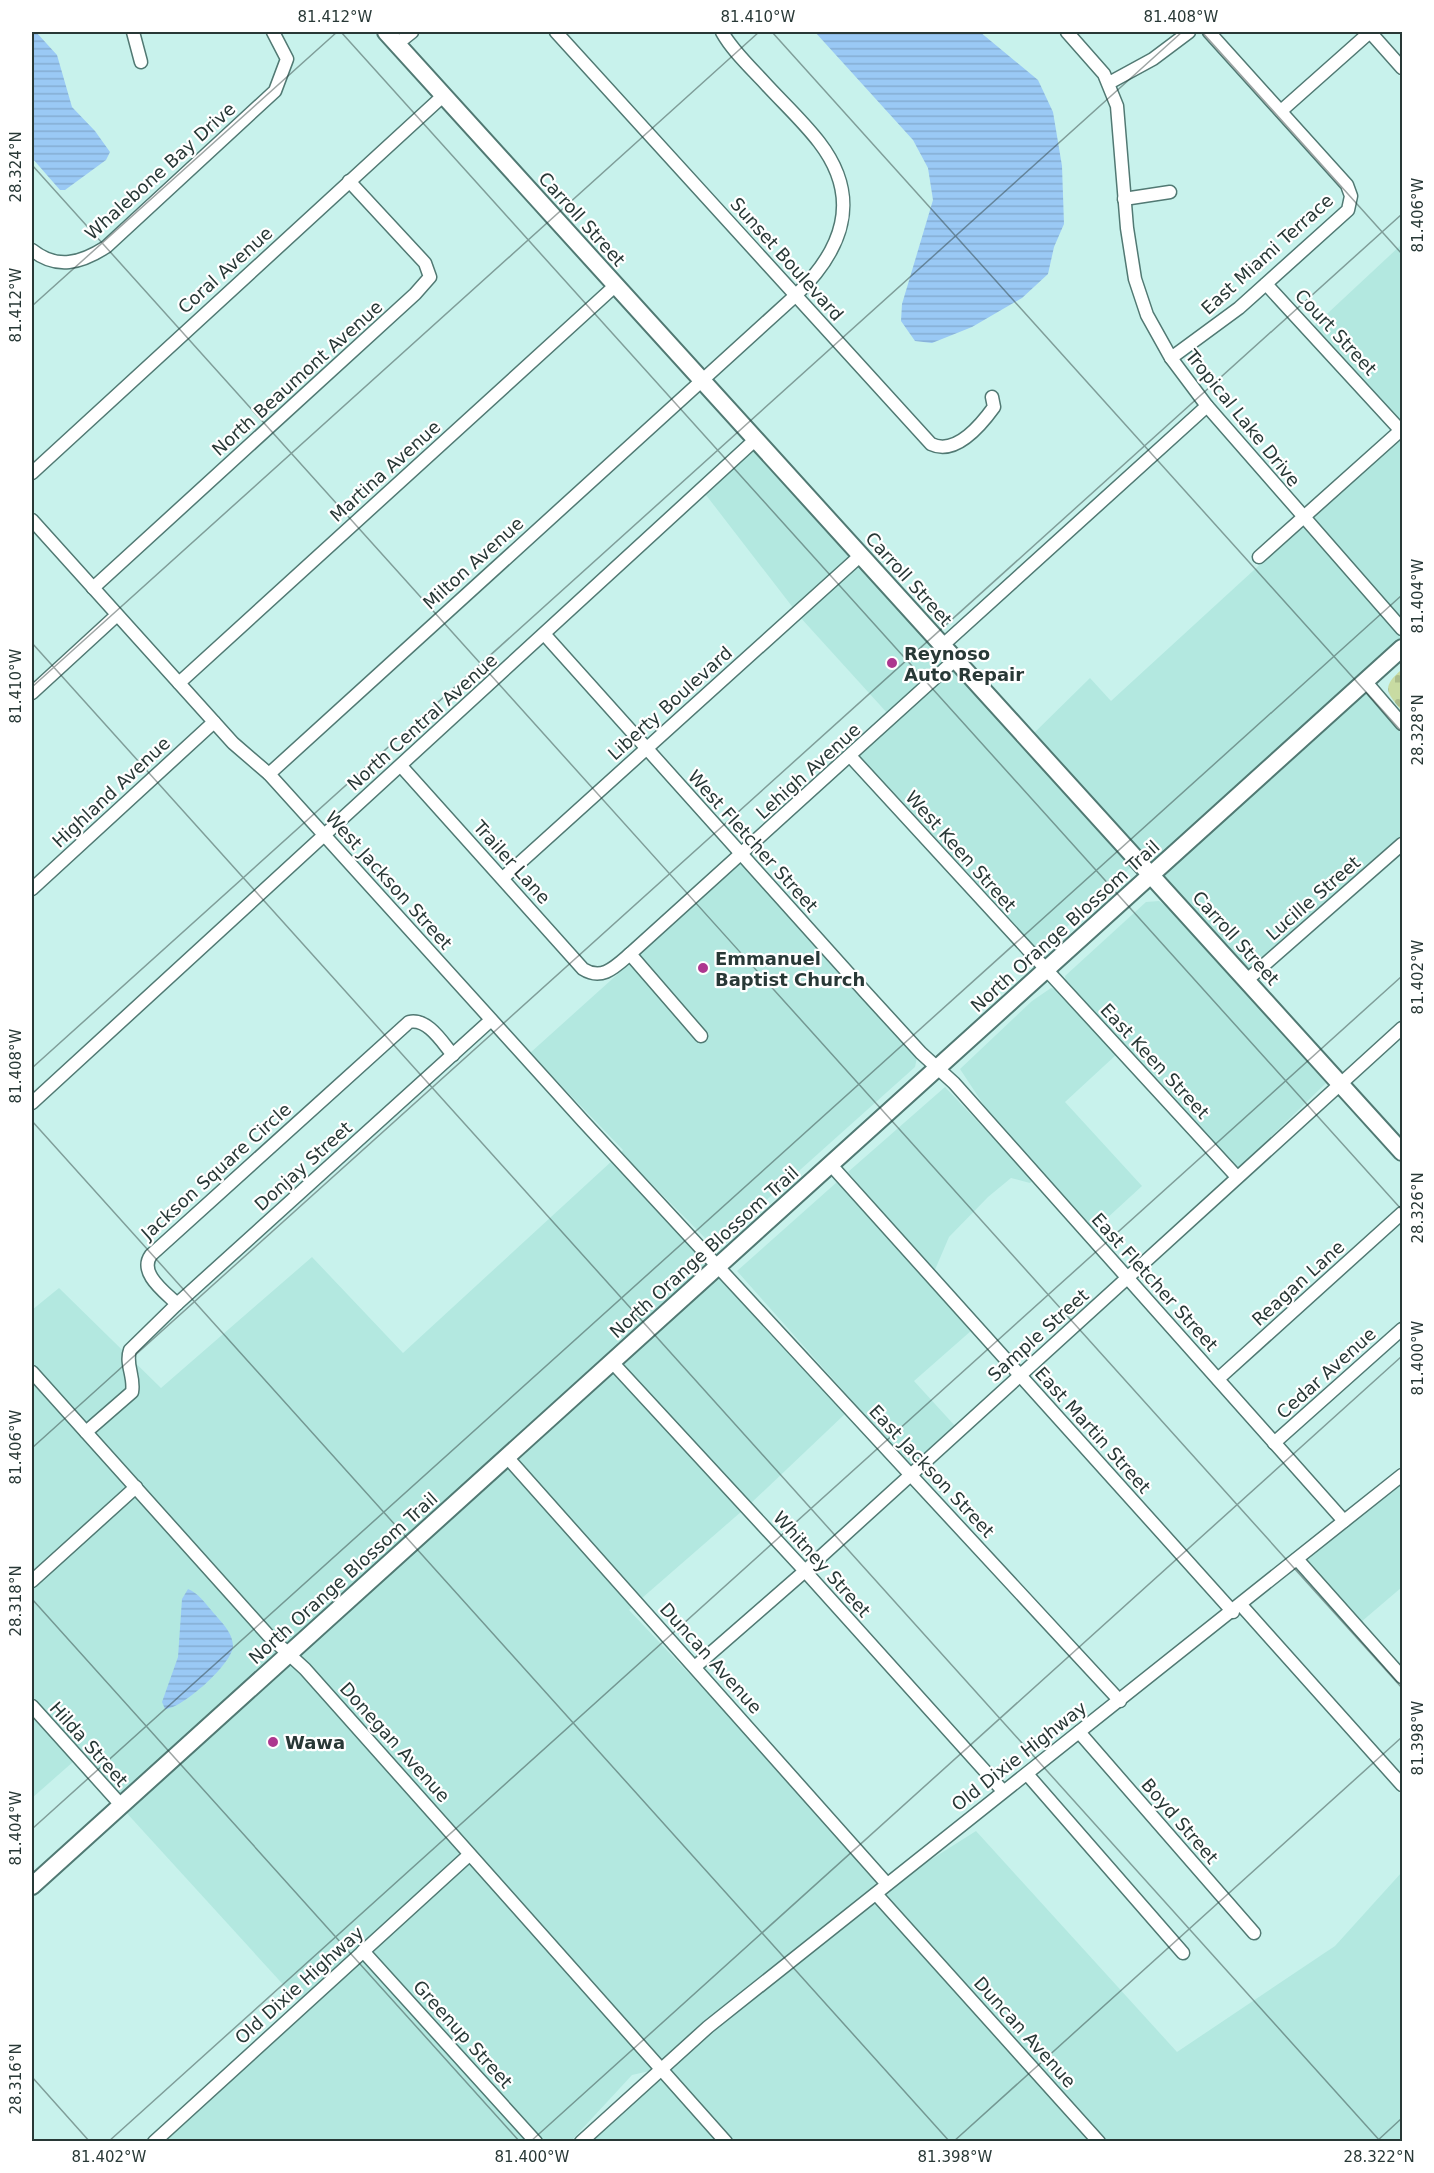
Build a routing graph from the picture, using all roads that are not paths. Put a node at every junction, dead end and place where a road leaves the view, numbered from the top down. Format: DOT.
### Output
graph roads {
  1 [pos="133,32"];
  2 [pos="273,32"];
  3 [pos="386,32"];
  4 [pos="412,32"];
  5 [pos="556,32"];
  6 [pos="722,32"];
  7 [pos="1067,32"];
  8 [pos="1189,32"];
  9 [pos="1209,32"];
  10 [pos="1370,32"];
  11 [pos="398,44"];
  12 [pos="141,62"];
  13 [pos="1402,68"];
  14 [pos="1108,83"];
  15 [pos="444,95"];
  16 [pos="1281,111"];
  17 [pos="350,181"];
  18 [pos="1170,192"];
  19 [pos="1124,200"];
  20 [pos="32,250"];
  21 [pos="1266,284"];
  22 [pos="616,285"];
  23 [pos="795,296"];
  24 [pos="1171,358"];
  25 [pos="701,379"];
  26 [pos="992,397"];
  27 [pos="1207,406"];
  28 [pos="1402,431"];
  29 [pos="756,439"];
  30 [pos="32,472"];
  31 [pos="1302,518"];
  32 [pos="32,520"];
  33 [pos="861,555"];
  34 [pos="1259,557"];
  35 [pos="93,588"];
  36 [pos="117,615"];
  37 [pos="1402,629"];
  38 [pos="545,635"];
  39 [pos="943,645"];
  40 [pos="1402,648"];
  41 [pos="956,659"];
  42 [pos="1365,681"];
  43 [pos="179,683"];
  44 [pos="32,693"];
  45 [pos="214,722"];
  46 [pos="1402,724"];
  47 [pos="646,750"];
  48 [pos="851,757"];
  49 [pos="401,766"];
  50 [pos="269,774"];
  51 [pos="325,835"];
  52 [pos="1402,844"];
  53 [pos="741,855"];
  54 [pos="1151,874"];
  55 [pos="503,878"];
  56 [pos="32,890"];
  57 [pos="630,954"];
  58 [pos="1046,970"];
  59 [pos="599,975"];
  60 [pos="1247,980"];
  61 [pos="491,1020"];
  62 [pos="1402,1028"];
  63 [pos="700,1036"];
  64 [pos="453,1055"];
  65 [pos="937,1068"];
  66 [pos="1340,1083"];
  67 [pos="32,1103"];
  68 [pos="1402,1152"];
  69 [pos="831,1165"];
  70 [pos="1237,1177"];
  71 [pos="1402,1213"];
  72 [pos="719,1265"];
  73 [pos="1128,1278"];
  74 [pos="177,1304"];
  75 [pos="1402,1329"];
  76 [pos="612,1362"];
  77 [pos="32,1372"];
  78 [pos="1021,1376"];
  79 [pos="1218,1379"];
  80 [pos="86,1432"];
  81 [pos="1274,1443"];
  82 [pos="507,1457"];
  83 [pos="910,1474"];
  84 [pos="1402,1477"];
  85 [pos="136,1487"];
  86 [pos="1344,1521"];
  87 [pos="1297,1559"];
  88 [pos="805,1571"];
  89 [pos="32,1581"];
  90 [pos="1237,1608"];
  91 [pos="288,1654"];
  92 [pos="696,1666"];
  93 [pos="1402,1677"];
  94 [pos="1120,1701"];
  95 [pos="32,1706"];
  96 [pos="1079,1732"];
  97 [pos="1027,1774"];
  98 [pos="1402,1785"];
  99 [pos="1003,1791"];
  100 [pos="121,1805"];
  101 [pos="470,1855"];
  102 [pos="887,1884"];
  103 [pos="32,1886"];
  104 [pos="876,1894"];
  105 [pos="1254,1933"];
  106 [pos="363,1951"];
  107 [pos="1184,1953"];
  108 [pos="661,2070"];
  109 [pos="154,2142"];
  110 [pos="536,2142"];
  111 [pos="581,2142"];
  112 [pos="726,2142"];
  113 [pos="1099,2142"];
  1 -- 12 [label="street"];
  2 -- 20 [label="street, Whalebone Bay Drive"];
  3 -- 11 [label="main road, Carroll Street"];
  4 -- 11 [label="street"];
  5 -- 23 [label="street, Sunset Boulevard"];
  6 -- 23 [label="street"];
  7 -- 14 [label="street, Tropical Lake Drive"];
  8 -- 14 [label="street"];
  9 -- 16 [label="street, East Miami Terrace"];
  10 -- 13 [label="street"];
  10 -- 16 [label="street"];
  11 -- 15 [label="main road, Carroll Street"];
  14 -- 19 [label="street, Tropical Lake Drive"];
  15 -- 17 [label="street, Coral Avenue"];
  15 -- 22 [label="main road, Carroll Street"];
  16 -- 21 [label="street, East Miami Terrace"];
  17 -- 30 [label="street, Coral Avenue"];
  17 -- 35 [label="street, North Beaumont Avenue"];
  18 -- 19 [label="street"];
  19 -- 24 [label="street, Tropical Lake Drive"];
  21 -- 24 [label="street, East Miami Terrace"];
  21 -- 28 [label="street, Court Street"];
  22 -- 25 [label="main road, Carroll Street"];
  22 -- 43 [label="street, Martina Avenue"];
  23 -- 25 [label="street"];
  23 -- 26 [label="street, Sunset Boulevard"];
  24 -- 27 [label="street, Tropical Lake Drive"];
  25 -- 29 [label="main road, Carroll Street"];
  25 -- 50 [label="street, Milton Avenue"];
  27 -- 31 [label="street, Tropical Lake Drive"];
  27 -- 39 [label="street"];
  28 -- 31 [label="street"];
  29 -- 33 [label="main road, Carroll Street"];
  29 -- 38 [label="street, North Central Avenue"];
  31 -- 34 [label="street"];
  31 -- 37 [label="street, Tropical Lake Drive"];
  32 -- 35 [label="street, West Jackson Street"];
  33 -- 39 [label="main road, Carroll Street"];
  33 -- 47 [label="street, Liberty Boulevard"];
  35 -- 36 [label="street, West Jackson Street"];
  36 -- 43 [label="street, West Jackson Street"];
  36 -- 44 [label="street"];
  38 -- 47 [label="street, West Fletcher Street"];
  38 -- 49 [label="street, North Central Avenue"];
  39 -- 41 [label="main road, Carroll Street"];
  40 -- 42 [label="main road, North Orange Blossom Trail"];
  41 -- 48 [label="street, Lehigh Avenue"];
  41 -- 54 [label="main road, Carroll Street"];
  42 -- 46 [label="street"];
  42 -- 54 [label="main road, North Orange Blossom Trail"];
  43 -- 45 [label="street, West Jackson Street"];
  45 -- 50 [label="street, West Jackson Street"];
  45 -- 56 [label="street, Highland Avenue"];
  47 -- 53 [label="street, West Fletcher Street"];
  47 -- 55 [label="street, Liberty Boulevard"];
  48 -- 53 [label="street, Lehigh Avenue"];
  48 -- 58 [label="street, West Keen Street"];
  49 -- 51 [label="street, North Central Avenue"];
  49 -- 55 [label="street, Trailer Lane"];
  50 -- 51 [label="street, West Jackson Street"];
  51 -- 61 [label="street, West Jackson Street"];
  51 -- 67 [label="street, North Central Avenue"];
  52 -- 60 [label="street, Lucille Street"];
  53 -- 57 [label="street, Lehigh Avenue"];
  53 -- 65 [label="street, West Fletcher Street"];
  54 -- 58 [label="main road, North Orange Blossom Trail"];
  54 -- 60 [label="main road, Carroll Street"];
  55 -- 59 [label="street, Trailer Lane"];
  57 -- 59 [label="street, Lehigh Avenue"];
  57 -- 63 [label="street"];
  58 -- 65 [label="main road, North Orange Blossom Trail"];
  58 -- 70 [label="street, East Keen Street"];
  60 -- 66 [label="main road, Carroll Street"];
  61 -- 64 [label="street, Donjay Street"];
  61 -- 72 [label="street, West Jackson Street"];
  62 -- 66 [label="street, Sample Street"];
  64 -- 74 [label="street, Donjay Street"];
  64 -- 74 [label="street, Jackson Square Circle"];
  65 -- 69 [label="main road, North Orange Blossom Trail"];
  65 -- 73 [label="street, East Fletcher Street"];
  66 -- 68 [label="main road, Carroll Street"];
  66 -- 70 [label="street, Sample Street"];
  69 -- 72 [label="main road, North Orange Blossom Trail"];
  69 -- 78 [label="street, East Martin Street"];
  70 -- 73 [label="street, Sample Street"];
  71 -- 79 [label="street, Reagan Lane"];
  72 -- 76 [label="main road, North Orange Blossom Trail"];
  72 -- 83 [label="street, East Jackson Street"];
  73 -- 78 [label="street, Sample Street"];
  73 -- 79 [label="street, East Fletcher Street"];
  74 -- 80 [label="street"];
  75 -- 81 [label="street, Cedar Avenue"];
  76 -- 82 [label="main road, North Orange Blossom Trail"];
  76 -- 88 [label="street, Whitney Street"];
  77 -- 80 [label="street, Donegan Avenue"];
  78 -- 83 [label="street, Sample Street"];
  78 -- 90 [label="street, East Martin Street"];
  79 -- 81 [label="street, East Fletcher Street"];
  80 -- 85 [label="street, Donegan Avenue"];
  81 -- 86 [label="street, East Fletcher Street"];
  82 -- 91 [label="main road, North Orange Blossom Trail"];
  82 -- 92 [label="street, Duncan Avenue"];
  83 -- 88 [label="street, Sample Street"];
  83 -- 94 [label="street, East Jackson Street"];
  84 -- 86 [label="street, Old Dixie Highway"];
  85 -- 89 [label="street"];
  85 -- 91 [label="street, Donegan Avenue"];
  86 -- 87 [label="street, Old Dixie Highway"];
  87 -- 90 [label="street, Old Dixie Highway"];
  87 -- 93 [label="street"];
  88 -- 92 [label="street, Sample Street"];
  88 -- 99 [label="street, Whitney Street"];
  90 -- 94 [label="street, Old Dixie Highway"];
  90 -- 98 [label="street, East Martin Street"];
  91 -- 100 [label="main road, North Orange Blossom Trail"];
  91 -- 101 [label="street, Donegan Avenue"];
  92 -- 102 [label="street, Duncan Avenue"];
  94 -- 96 [label="street, Old Dixie Highway"];
  95 -- 100 [label="street, Hilda Street"];
  96 -- 97 [label="street, Old Dixie Highway"];
  96 -- 105 [label="street, Boyd Street"];
  97 -- 99 [label="street, Old Dixie Highway"];
  97 -- 107 [label="street"];
  99 -- 102 [label="street, Old Dixie Highway"];
  100 -- 103 [label="main road, North Orange Blossom Trail"];
  101 -- 106 [label="street, Old Dixie Highway"];
  101 -- 108 [label="street, Donegan Avenue"];
  102 -- 104 [label="street, Old Dixie Highway"];
  104 -- 108 [label="street, Old Dixie Highway"];
  104 -- 113 [label="street, Duncan Avenue"];
  106 -- 109 [label="street, Old Dixie Highway"];
  106 -- 110 [label="street, Greenup Street"];
  108 -- 111 [label="street, Old Dixie Highway"];
  108 -- 112 [label="street, Donegan Avenue"];
}
